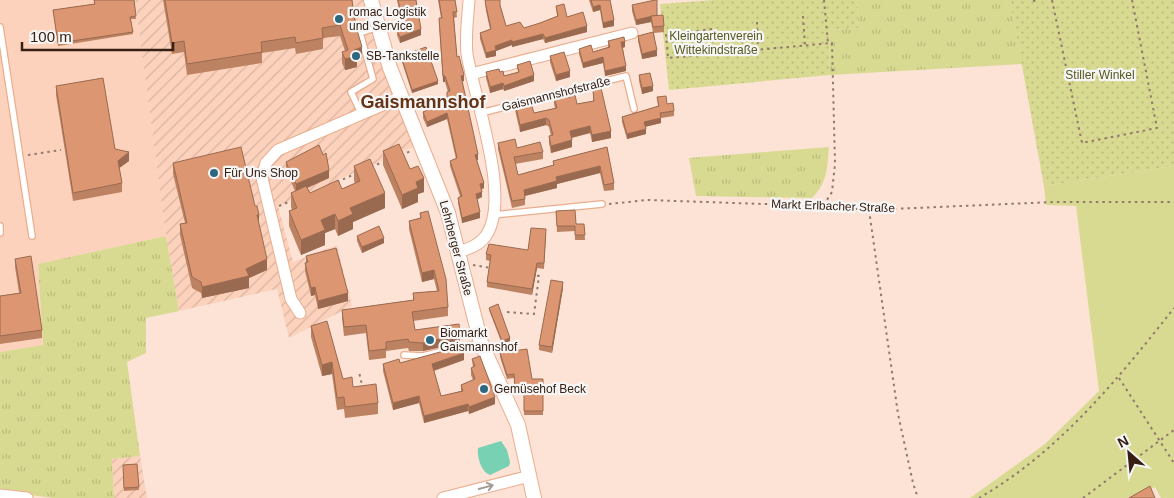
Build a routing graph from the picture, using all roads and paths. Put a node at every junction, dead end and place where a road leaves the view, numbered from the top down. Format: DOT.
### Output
graph roads {
  1 [pos="371,0"];
  2 [pos="469,0"];
  3 [pos="824,0"];
  4 [pos="1038,0"];
  5 [pos="1052,0"];
  6 [pos="1132,0"];
  7 [pos="1033,1"];
  8 [pos="803,16"];
  9 [pos="757,22"];
  10 [pos="0,27"];
  11 [pos="378,27"];
  12 [pos="712,30"];
  13 [pos="632,33"];
  14 [pos="828,43"];
  15 [pos="805,46"];
  16 [pos="758,49"];
  17 [pos="2,62"];
  18 [pos="471,74"];
  19 [pos="401,98"];
  20 [pos="634,108"];
  21 [pos="481,112"];
  22 [pos="362,115"];
  23 [pos="422,146"];
  24 [pos="60,150"];
  25 [pos="397,156"];
  26 [pos="20,157"];
  27 [pos="389,160"];
  28 [pos="364,170"];
  29 [pos="355,174"];
  30 [pos="338,181"];
  31 [pos="330,185"];
  32 [pos="341,187"];
  33 [pos="295,199"];
  34 [pos="1174,202"];
  35 [pos="602,204"];
  36 [pos="822,206"];
  37 [pos="270,210"];
  38 [pos="869,210"];
  39 [pos="493,215"];
  40 [pos="0,226"];
  41 [pos="0,233"];
  42 [pos="32,236"];
  43 [pos="458,252"];
  44 [pos="461,267"];
  45 [pos="500,270"];
  46 [pos="530,274"];
  47 [pos="1174,308"];
  48 [pos="507,312"];
  49 [pos="300,313"];
  50 [pos="481,343"];
  51 [pos="404,355"];
  52 [pos="359,372"];
  53 [pos="1119,378"];
  54 [pos="362,385"];
  55 [pos="363,390"];
  56 [pos="356,392"];
  57 [pos="1174,430"];
  58 [pos="1160,442"];
  59 [pos="1174,463"];
  60 [pos="530,476"];
  61 [pos="0,495"];
  62 [pos="27,498"];
  63 [pos="443,498"];
  64 [pos="534,498"];
  65 [pos="918,498"];
  66 [pos="979,498"];
  67 [pos="1083,498"];
  1 -- 11 [label="street, Lehrberger Straße"];
  2 -- 18 [label="street"];
  3 -- 14 [label="path"];
  4 -- 7 [label="path"];
  5 -- 6 [label="path"];
  8 -- 15 [label="path"];
  9 -- 16 [label="path"];
  10 -- 17 [label="lane"];
  11 -- 19 [label="street, Lehrberger Straße"];
  11 -- 22 [label="lane"];
  12 -- 16 [label="path"];
  13 -- 18 [label="street"];
  14 -- 15 [label="path"];
  14 -- 36 [label="path"];
  15 -- 16 [label="path"];
  17 -- 26 [label="lane"];
  18 -- 21 [label="street"];
  19 -- 22 [label="street"];
  19 -- 23 [label="street, Lehrberger Straße"];
  20 -- 21 [label="lane, Gaismannshofstraße"];
  21 -- 39 [label="street"];
  22 -- 37 [label="street"];
  23 -- 25 [label="path"];
  23 -- 43 [label="street, Lehrberger Straße"];
  24 -- 26 [label="path"];
  26 -- 42 [label="lane"];
  27 -- 28 [label="path"];
  29 -- 30 [label="path"];
  30 -- 31 [label="path"];
  30 -- 32 [label="path"];
  33 -- 37 [label="path"];
  34 -- 38 [label="path, Markt Erlbacher Straße"];
  35 -- 36 [label="path, Markt Erlbacher Straße"];
  35 -- 39 [label="lane"];
  36 -- 38 [label="path, Markt Erlbacher Straße"];
  37 -- 49 [label="street"];
  38 -- 65 [label="path"];
  39 -- 43 [label="street"];
  40 -- 41 [label="lane"];
  43 -- 44 [label="street, Lehrberger Straße"];
  44 -- 45 [label="path"];
  44 -- 50 [label="street, Lehrberger Straße"];
  46 -- 48 [label="path"];
  47 -- 53 [label="path"];
  50 -- 51 [label="lane"];
  50 -- 60 [label="street, Lehrberger Straße"];
  52 -- 54 [label="path"];
  53 -- 58 [label="path"];
  53 -- 66 [label="path"];
  54 -- 55 [label="path"];
  54 -- 56 [label="path"];
  57 -- 58 [label="path"];
  58 -- 59 [label="path"];
  58 -- 67 [label="path"];
  63 -- 60 [label="street, one-way"];
  60 -- 64 [label="street, Lehrberger Straße"];
  61 -- 62 [label="street"];
}
